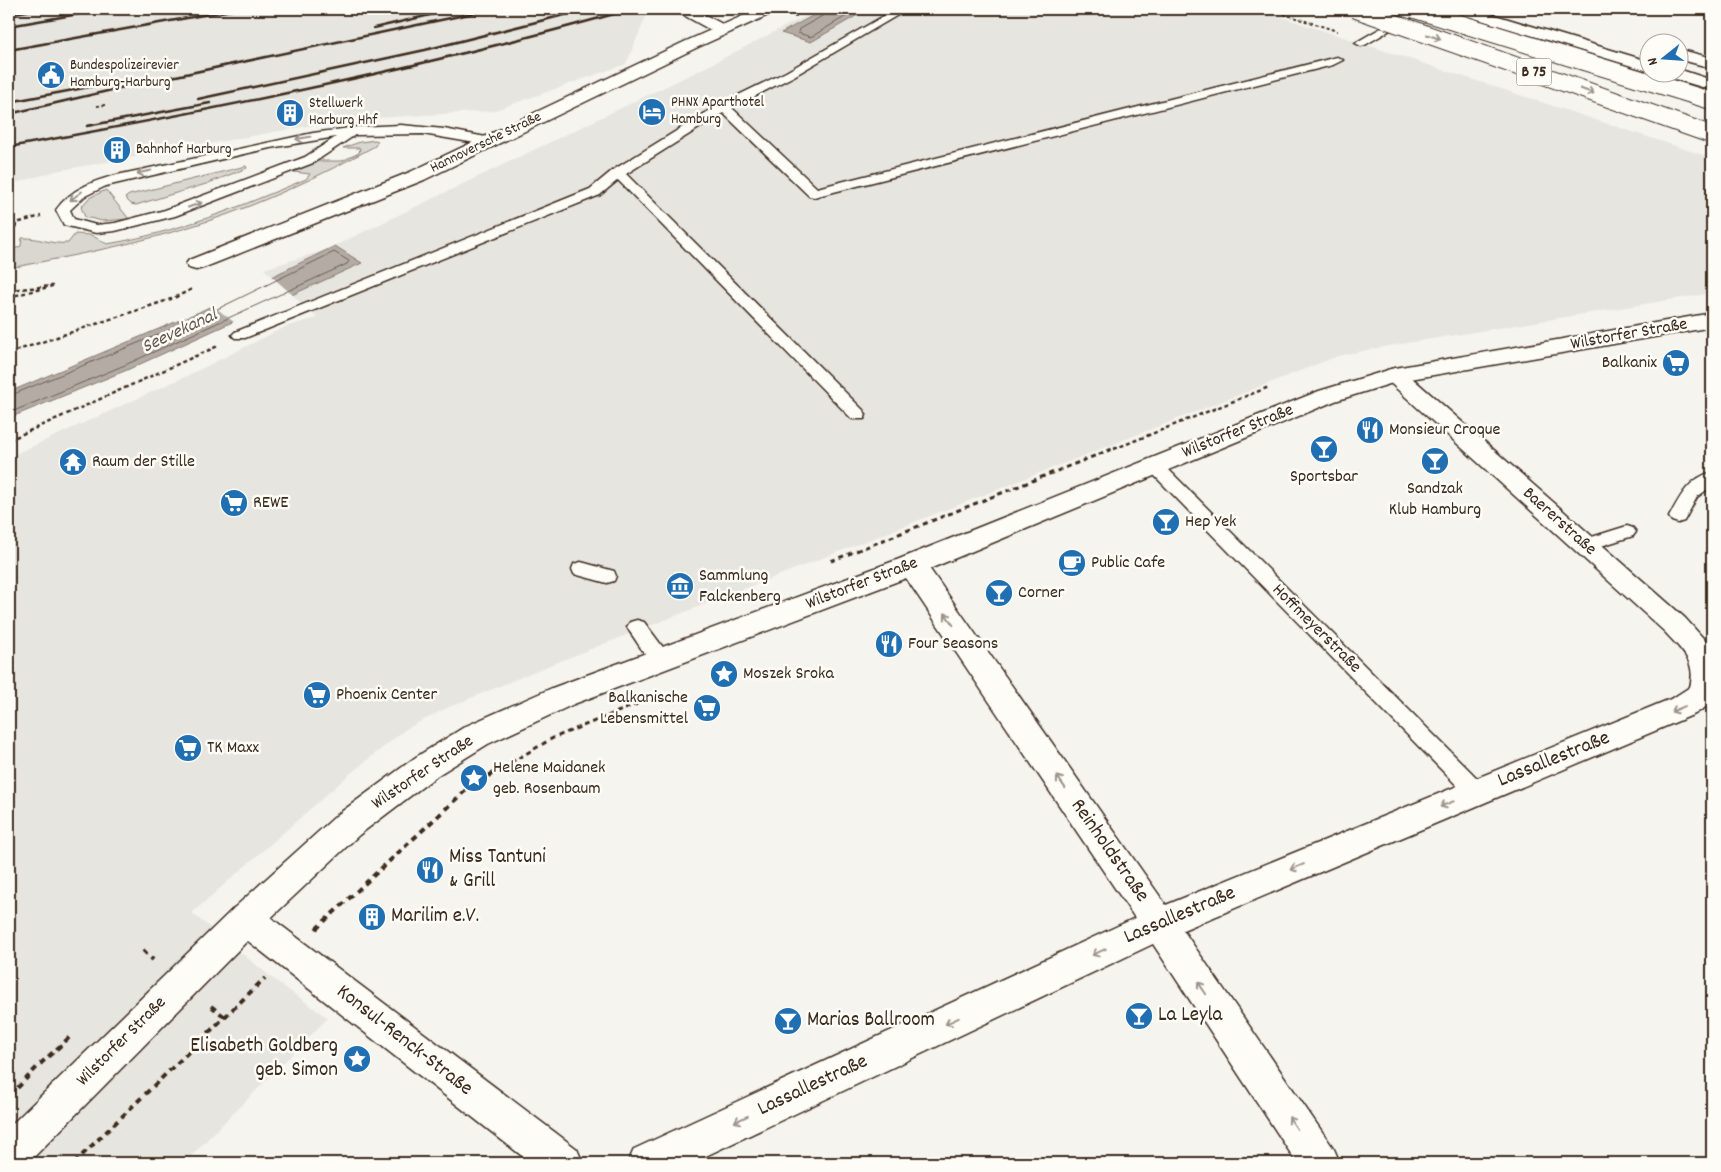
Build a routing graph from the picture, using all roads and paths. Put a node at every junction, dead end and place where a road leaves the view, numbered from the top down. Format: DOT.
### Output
graph roads {
  1 [pos="683,9"];
  2 [pos="770,9"];
  3 [pos="903,9"];
  4 [pos="1355,9"];
  5 [pos="1413,9"];
  6 [pos="1421,9"];
  7 [pos="1434,9"];
  8 [pos="1459,9"];
  9 [pos="797,10"];
  10 [pos="804,12"];
  11 [pos="722,30"];
  12 [pos="1361,43"];
  13 [pos="1688,57"];
  14 [pos="1337,60"];
  15 [pos="1638,63"];
  16 [pos="1712,63"];
  17 [pos="1688,77"];
  18 [pos="1712,85"];
  19 [pos="1712,94"];
  20 [pos="1712,101"];
  21 [pos="105,105"];
  22 [pos="98,106"];
  23 [pos="724,107"];
  24 [pos="351,132"];
  25 [pos="1712,135"];
  26 [pos="487,141"];
  27 [pos="618,173"];
  28 [pos="63,210"];
  29 [pos="9,232"];
  30 [pos="196,264"];
  31 [pos="9,290"];
  32 [pos="9,296"];
  33 [pos="1712,320"];
  34 [pos="240,335"];
  35 [pos="1395,374"];
  36 [pos="858,415"];
  37 [pos="9,440"];
  38 [pos="1155,466"];
  39 [pos="1712,478"];
  40 [pos="1678,517"];
  41 [pos="1627,532"];
  42 [pos="1585,545"];
  43 [pos="912,565"];
  44 [pos="582,569"];
  45 [pos="607,576"];
  46 [pos="637,627"];
  47 [pos="661,659"];
  48 [pos="1710,676"];
  49 [pos="1477,792"];
  50 [pos="246,919"];
  51 [pos="1159,924"];
  52 [pos="225,1017"];
  53 [pos="9,1154"];
  54 [pos="74,1163"];
  55 [pos="562,1163"];
  56 [pos="648,1163"];
  57 [pos="1320,1163"];
  1 -- 11 [label="main road"];
  2 -- 11 [label="main road, Hannoversche Straße"];
  3 -- 23 [label="lane"];
  4 -- 25 [label="main road, B 75, one-way, bridge"];
  5 -- 20 [label="main road, B 75, bridge"];
  6 -- 12 [label="lane"];
  7 -- 19 [label="main road"];
  8 -- 15 [label="main road, B 75"];
  9 -- 10 [label="path"];
  11 -- 26 [label="main road, Hannoversche Straße"];
  13 -- 16 [label="main road"];
  14 -- 23 [label="lane"];
  17 -- 18 [label="main road"];
  21 -- 22 [label="path"];
  23 -- 27 [label="lane"];
  24 -- 26 [label="lane"];
  24 -- 28 [label="lane, one-way"];
  28 -- 24 [label="lane, one-way"];
  26 -- 30 [label="main road, Hannoversche Straße"];
  27 -- 34 [label="lane"];
  27 -- 36 [label="lane"];
  28 -- 29 [label="path"];
  31 -- 32 [label="path"];
  33 -- 35 [label="main road, Wilstorfer Straße"];
  34 -- 37 [label="path"];
  35 -- 38 [label="main road, Wilstorfer Straße"];
  35 -- 42 [label="main road, Baererstraße"];
  38 -- 43 [label="main road, Wilstorfer Straße"];
  38 -- 49 [label="lane, Hoffmeyerstraße"];
  39 -- 40 [label="lane"];
  41 -- 42 [label="lane"];
  42 -- 48 [label="main road, Baererstraße"];
  43 -- 47 [label="main road, Wilstorfer Straße"];
  51 -- 43 [label="main road, Reinholdstraße, one-way"];
  44 -- 45 [label="lane"];
  46 -- 47 [label="lane"];
  47 -- 50 [label="main road, Wilstorfer Straße"];
  48 -- 49 [label="main road, Lassallestraße, one-way"];
  49 -- 51 [label="main road, Lassallestraße, one-way"];
  50 -- 53 [label="main road, Wilstorfer Straße"];
  50 -- 55 [label="main road, Konsul-Renck-Straße"];
  51 -- 56 [label="main road, Lassallestraße, one-way"];
  57 -- 51 [label="main road, Reinholdstraße, one-way"];
  52 -- 54 [label="path"];
}
